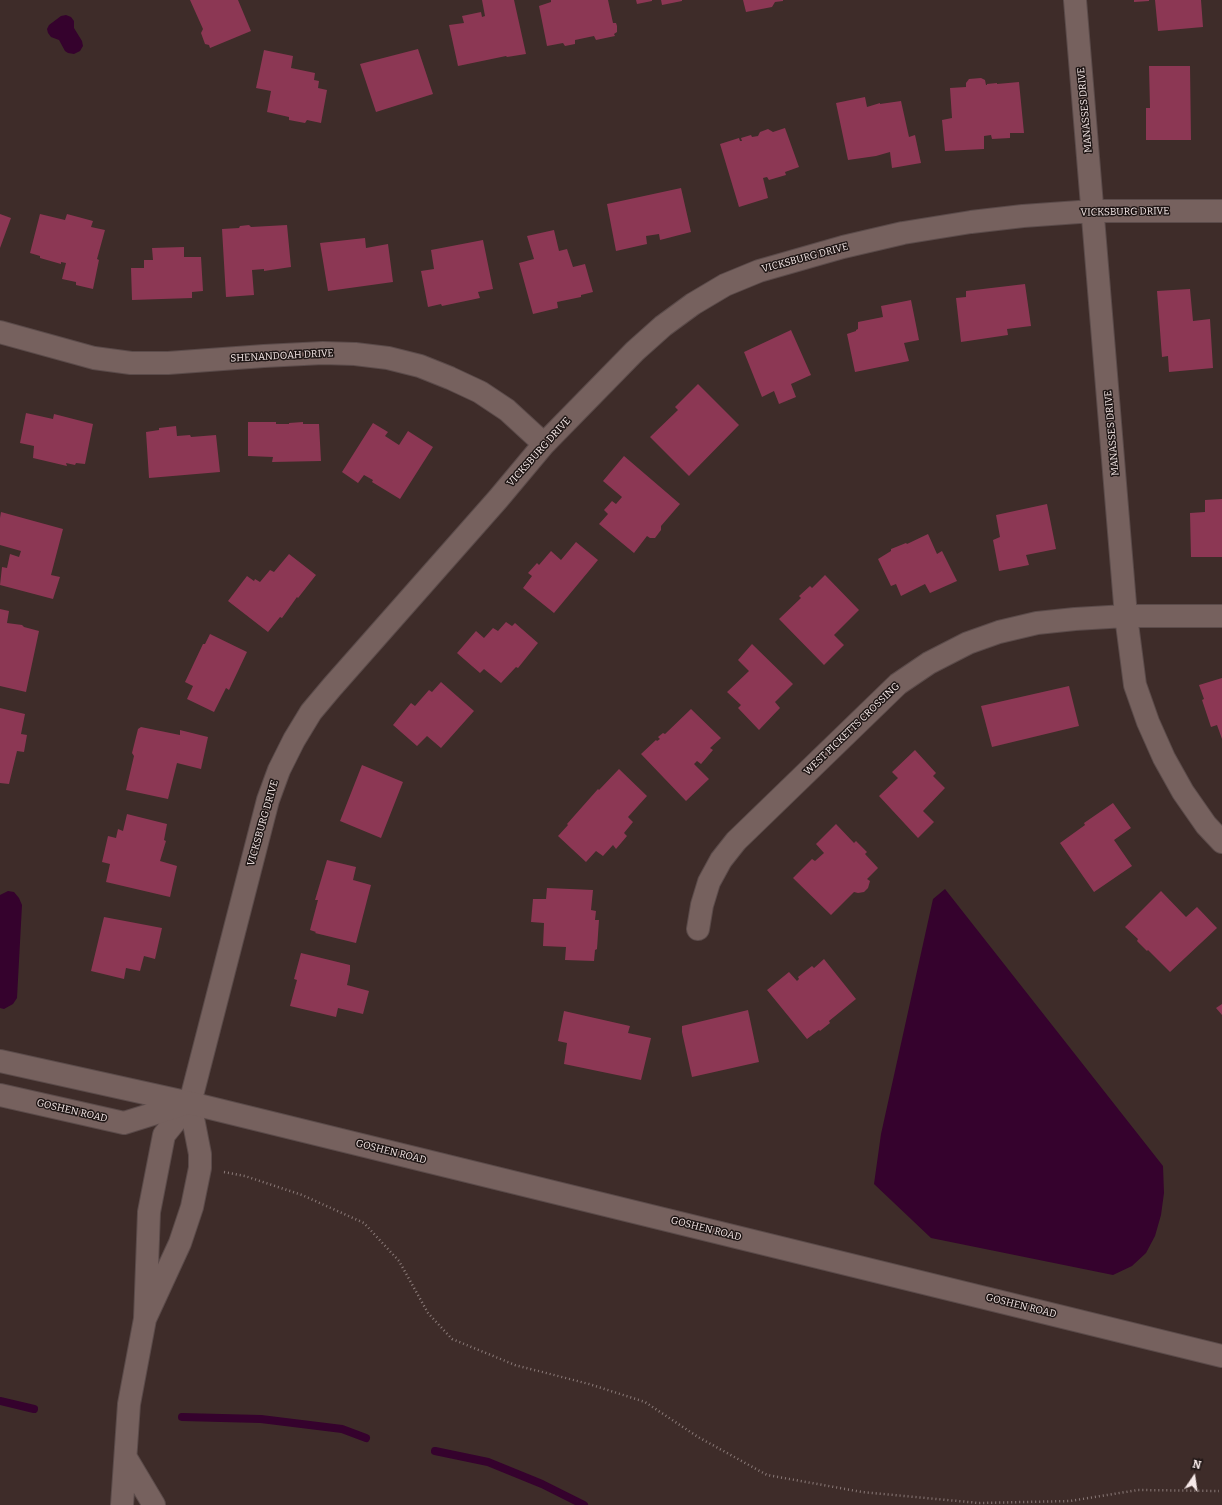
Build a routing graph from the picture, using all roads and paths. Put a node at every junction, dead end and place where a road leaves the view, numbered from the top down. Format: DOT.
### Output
graph roads {
  1 [pos="1075,0"];
  2 [pos="1093,211"];
  3 [pos="1222,211"];
  4 [pos="0,332"];
  5 [pos="544,444"];
  6 [pos="1126,616"];
  7 [pos="1222,616"];
  8 [pos="1222,842"];
  9 [pos="698,929"];
  10 [pos="0,1061"];
  11 [pos="0,1094"];
  12 [pos="190,1103"];
  13 [pos="200,1168"];
  14 [pos="145,1319"];
  15 [pos="1222,1356"];
  16 [pos="126,1458"];
  17 [pos="1219,1491"];
  18 [pos="122,1505"];
  19 [pos="154,1505"];
  1 -- 2 [label="street, MANASSES DRIVE"];
  2 -- 3 [label="street, VICKSBURG DRIVE"];
  2 -- 5 [label="street, VICKSBURG DRIVE"];
  2 -- 6 [label="street, MANASSES DRIVE"];
  4 -- 5 [label="street, SHENANDOAH DRIVE"];
  5 -- 12 [label="street, VICKSBURG DRIVE"];
  6 -- 7 [label="street, WEST PICKETTS CROSSING"];
  6 -- 8 [label="street, MANASSES DRIVE"];
  6 -- 9 [label="street, WEST PICKETTS CROSSING"];
  10 -- 12 [label="street, GOSHEN ROAD"];
  11 -- 12 [label="street, GOSHEN ROAD"];
  12 -- 13 [label="street"];
  12 -- 14 [label="street"];
  12 -- 15 [label="street, GOSHEN ROAD"];
  13 -- 14 [label="street"];
  13 -- 17 [label="path"];
  14 -- 16 [label="street"];
  16 -- 18 [label="street"];
  16 -- 19 [label="street"];
}
